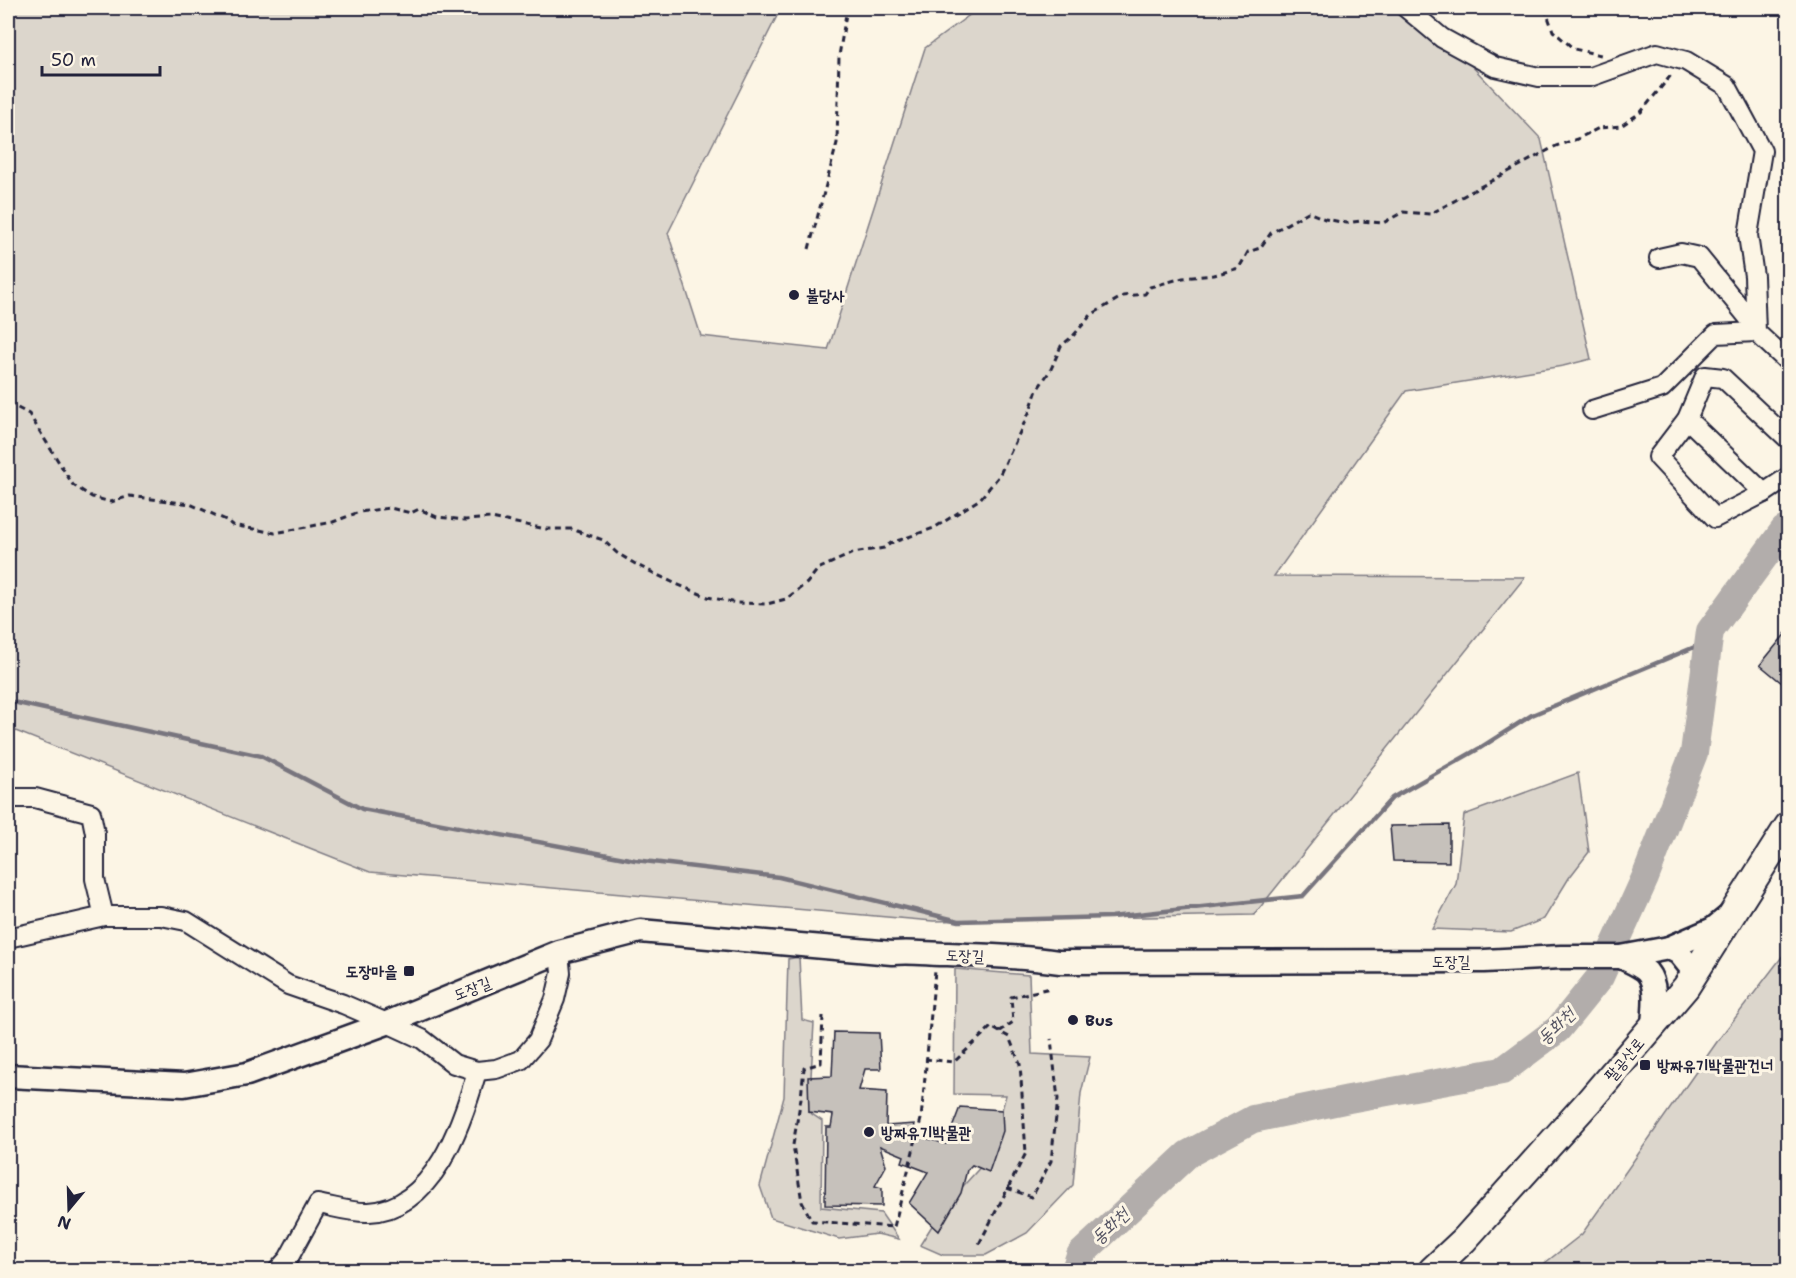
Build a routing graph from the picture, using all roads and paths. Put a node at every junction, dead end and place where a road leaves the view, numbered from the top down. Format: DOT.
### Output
graph roads {
  1 [pos="847,8"];
  2 [pos="1406,8"];
  3 [pos="1545,8"];
  4 [pos="1608,56"];
  5 [pos="1686,61"];
  6 [pos="809,249"];
  7 [pos="1659,258"];
  8 [pos="1755,329"];
  9 [pos="1788,362"];
  10 [pos="8,406"];
  11 [pos="1592,410"];
  12 [pos="1687,419"];
  13 [pos="1788,439"];
  14 [pos="1788,477"];
  15 [pos="1764,493"];
  16 [pos="8,798"];
  17 [pos="1788,826"];
  18 [pos="1735,912"];
  19 [pos="104,916"];
  20 [pos="8,938"];
  21 [pos="559,952"];
  22 [pos="937,954"];
  23 [pos="1657,957"];
  24 [pos="1695,973"];
  25 [pos="1051,988"];
  26 [pos="823,1016"];
  27 [pos="387,1023"];
  28 [pos="1653,1025"];
  29 [pos="999,1032"];
  30 [pos="1051,1039"];
  31 [pos="925,1059"];
  32 [pos="477,1071"];
  33 [pos="8,1076"];
  34 [pos="1007,1188"];
  35 [pos="978,1246"];
  36 [pos="278,1270"];
  37 [pos="1432,1270"];
  1 -- 6 [label="path"];
  2 -- 5 [label="street"];
  3 -- 4 [label="path"];
  5 -- 8 [label="street"];
  5 -- 10 [label="path"];
  7 -- 8 [label="street"];
  8 -- 9 [label="street"];
  8 -- 11 [label="street"];
  12 -- 13 [label="street"];
  12 -- 15 [label="street"];
  12 -- 15 [label="street"];
  14 -- 15 [label="street"];
  16 -- 19 [label="street"];
  17 -- 18 [label="main road, 팔공산로"];
  18 -- 23 [label="street, 도장길"];
  18 -- 24 [label="main road, 팔공산로"];
  19 -- 20 [label="street"];
  19 -- 27 [label="street"];
  21 -- 22 [label="street, 도장길"];
  21 -- 27 [label="street, 도장길"];
  21 -- 32 [label="street"];
  22 -- 23 [label="street, 도장길"];
  22 -- 31 [label="path"];
  23 -- 24 [label="street"];
  23 -- 28 [label="street"];
  24 -- 28 [label="main road, 팔공산로"];
  25 -- 29 [label="path"];
  26 -- 31 [label="path"];
  27 -- 32 [label="street"];
  27 -- 33 [label="street, 도장길"];
  28 -- 37 [label="main road, 팔공산로"];
  29 -- 31 [label="path"];
  29 -- 34 [label="path"];
  30 -- 34 [label="path"];
  32 -- 36 [label="street"];
  34 -- 35 [label="path"];
}
